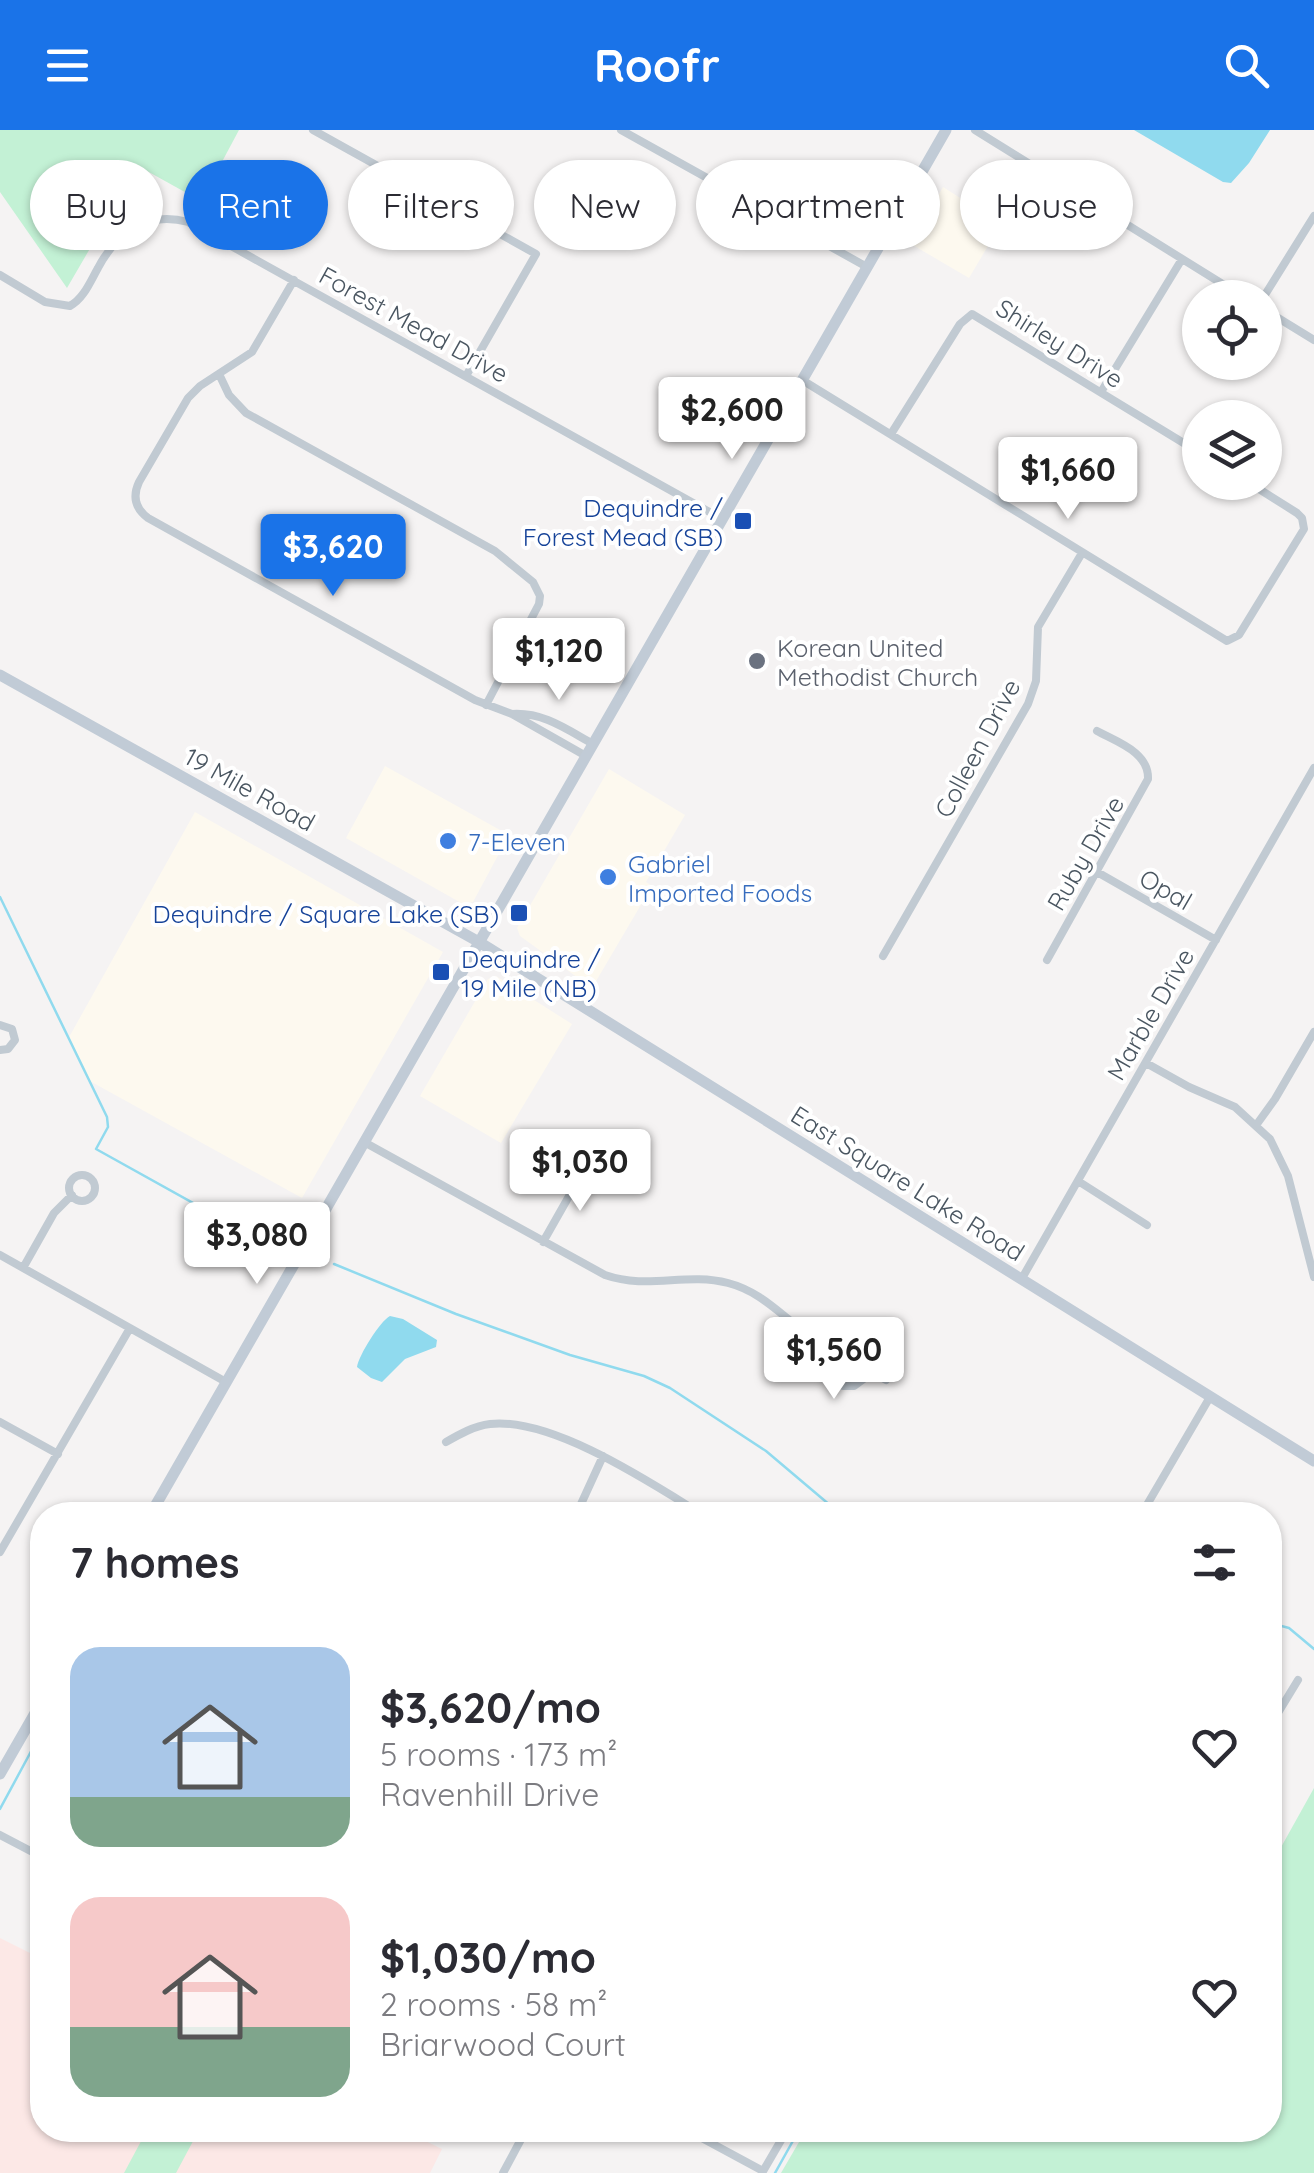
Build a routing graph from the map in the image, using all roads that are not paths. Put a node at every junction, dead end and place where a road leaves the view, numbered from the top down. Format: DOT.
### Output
graph roads {
  1 [pos="314,130"];
  2 [pos="621,130"];
  3 [pos="946,130"];
  4 [pos="976,130"];
  5 [pos="1314,216"];
  6 [pos="1182,259"];
  7 [pos="867,267"];
  8 [pos="0,275"];
  9 [pos="294,280"];
  10 [pos="1216,280"];
  11 [pos="1274,280"];
  12 [pos="1282,320"];
  13 [pos="1314,340"];
  14 [pos="219,374"];
  15 [pos="466,376"];
  16 [pos="802,380"];
  17 [pos="1101,392"];
  18 [pos="891,434"];
  19 [pos="1182,442"];
  20 [pos="1276,500"];
  21 [pos="722,519"];
  22 [pos="1082,552"];
  23 [pos="0,675"];
  24 [pos="486,705"];
  25 [pos="1097,730"];
  26 [pos="590,750"];
  27 [pos="1314,768"];
  28 [pos="1097,872"];
  29 [pos="1216,940"];
  30 [pos="479,942"];
  31 [pos="883,956"];
  32 [pos="1046,960"];
  33 [pos="0,1025"];
  34 [pos="1314,1032"];
  35 [pos="0,1050"];
  36 [pos="1146,1063"];
  37 [pos="1256,1124"];
  38 [pos="364,1142"];
  39 [pos="585,1168"];
  40 [pos="1078,1181"];
  41 [pos="72,1195"];
  42 [pos="1147,1224"];
  43 [pos="544,1242"];
  44 [pos="0,1256"];
  45 [pos="1313,1263"];
  46 [pos="23,1268"];
  47 [pos="1314,1277"];
  48 [pos="1020,1280"];
  49 [pos="130,1328"];
  50 [pos="840,1353"];
  51 [pos="872,1372"];
  52 [pos="886,1380"];
  53 [pos="226,1382"];
  54 [pos="1210,1397"];
  55 [pos="0,1422"];
  56 [pos="446,1442"];
  57 [pos="58,1454"];
  58 [pos="603,1456"];
  59 [pos="1314,1461"];
  60 [pos="157,1502"];
  61 [pos="582,1502"];
  62 [pos="681,1502"];
  63 [pos="1149,1502"];
  64 [pos="0,1552"];
  65 [pos="1298,1680"];
  66 [pos="1282,1706"];
  67 [pos="30,1717"];
  68 [pos="6,1752"];
  69 [pos="0,1774"];
  70 [pos="0,1835"];
  71 [pos="30,1851"];
  72 [pos="520,2142"];
  73 [pos="708,2142"];
  74 [pos="779,2142"];
  75 [pos="762,2172"];
  76 [pos="503,2173"];
  1 -- 15 [label="street"];
  2 -- 7 [label="street"];
  3 -- 7 [label="main road"];
  4 -- 6 [label="street"];
  5 -- 11 [label="street"];
  6 -- 10 [label="street"];
  6 -- 17 [label="street"];
  7 -- 16 [label="main road"];
  8 -- 9 [label="street, Forest Mead Drive"];
  9 -- 14 [label="street"];
  9 -- 15 [label="street, Forest Mead Drive"];
  12 -- 13 [label="street"];
  14 -- 24 [label="street"];
  14 -- 24 [label="street"];
  15 -- 21 [label="street, Forest Mead Drive"];
  16 -- 18 [label="street"];
  16 -- 21 [label="main road"];
  17 -- 18 [label="street, Shirley Drive"];
  17 -- 19 [label="street, Shirley Drive"];
  18 -- 22 [label="street"];
  20 -- 22 [label="street"];
  21 -- 26 [label="main road"];
  22 -- 31 [label="street, Colleen Drive"];
  23 -- 30 [label="main road, 19 Mile Road"];
  24 -- 26 [label="street"];
  25 -- 28 [label="street, Ruby Drive"];
  26 -- 30 [label="main road"];
  27 -- 29 [label="street, Marble Drive"];
  28 -- 29 [label="street, Opal"];
  28 -- 32 [label="street, Ruby Drive"];
  29 -- 36 [label="street, Marble Drive"];
  30 -- 38 [label="main road"];
  30 -- 48 [label="main road, East Square Lake Road"];
  33 -- 35 [label="street"];
  34 -- 37 [label="street"];
  36 -- 37 [label="street"];
  36 -- 40 [label="street, Marble Drive"];
  37 -- 45 [label="street"];
  38 -- 43 [label="street"];
  38 -- 53 [label="main road"];
  39 -- 43 [label="street"];
  40 -- 42 [label="street"];
  40 -- 48 [label="street, Marble Drive"];
  41 -- 46 [label="street"];
  43 -- 50 [label="street"];
  44 -- 46 [label="street"];
  45 -- 47 [label="street"];
  46 -- 49 [label="street"];
  48 -- 54 [label="main road, East Square Lake Road"];
  49 -- 53 [label="street"];
  49 -- 57 [label="street"];
  50 -- 51 [label="street"];
  50 -- 51 [label="street"];
  51 -- 52 [label="street"];
  53 -- 60 [label="main road"];
  54 -- 59 [label="main road, East Square Lake Road"];
  54 -- 63 [label="street"];
  55 -- 57 [label="street"];
  56 -- 58 [label="street"];
  57 -- 64 [label="street"];
  58 -- 61 [label="street"];
  58 -- 62 [label="street"];
  65 -- 66 [label="street"];
  67 -- 68 [label="main road"];
  68 -- 69 [label="main road"];
  70 -- 71 [label="street"];
  72 -- 76 [label="street"];
  73 -- 75 [label="street"];
  74 -- 75 [label="street"];
}
